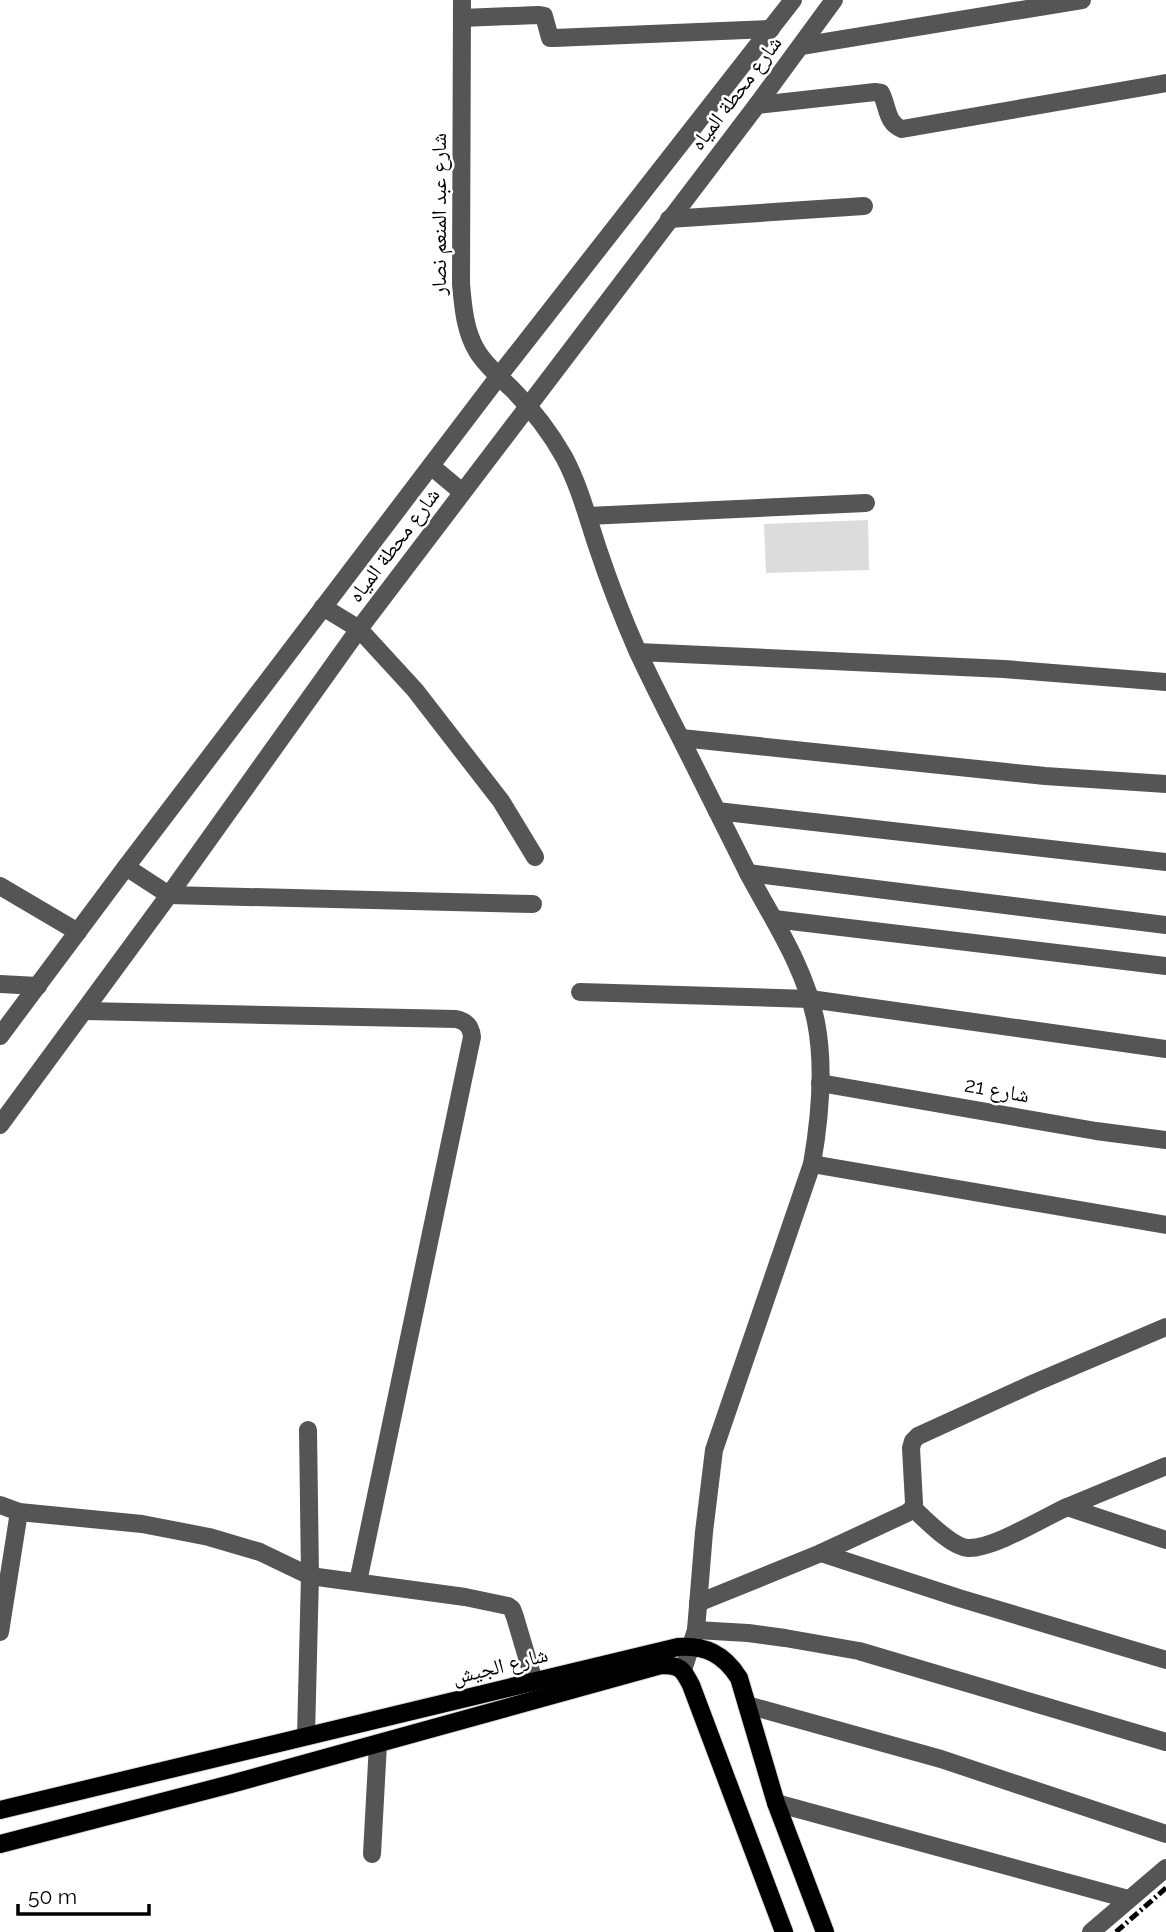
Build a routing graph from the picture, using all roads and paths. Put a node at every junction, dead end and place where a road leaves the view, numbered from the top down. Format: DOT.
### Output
graph roads {
  1 [pos="793,0"];
  2 [pos="834,0"];
  3 [pos="1082,0"];
  4 [pos="462,9"];
  5 [pos="772,29"];
  6 [pos="801,46"];
  7 [pos="1166,83"];
  8 [pos="757,105"];
  9 [pos="864,206"];
  10 [pos="669,219"];
  11 [pos="499,376"];
  12 [pos="528,405"];
  13 [pos="431,466"];
  14 [pos="462,492"];
  15 [pos="866,503"];
  16 [pos="587,516"];
  17 [pos="323,607"];
  18 [pos="359,629"];
  19 [pos="638,652"];
  20 [pos="1166,682"];
  21 [pos="681,738"];
  22 [pos="1166,784"];
  23 [pos="717,811"];
  24 [pos="535,857"];
  25 [pos="1166,862"];
  26 [pos="126,867"];
  27 [pos="748,873"];
  28 [pos="0,886"];
  29 [pos="169,895"];
  30 [pos="533,904"];
  31 [pos="774,919"];
  32 [pos="1166,925"];
  33 [pos="78,932"];
  34 [pos="1166,966"];
  35 [pos="0,984"];
  36 [pos="38,986"];
  37 [pos="580,992"];
  38 [pos="810,999"];
  39 [pos="85,1011"];
  40 [pos="0,1036"];
  41 [pos="1166,1049"];
  42 [pos="820,1083"];
  43 [pos="0,1125"];
  44 [pos="1166,1140"];
  45 [pos="812,1164"];
  46 [pos="1166,1225"];
  47 [pos="1166,1327"];
  48 [pos="308,1430"];
  49 [pos="1166,1466"];
  50 [pos="0,1506"];
  51 [pos="1067,1507"];
  52 [pos="913,1508"];
  53 [pos="19,1512"];
  54 [pos="1166,1540"];
  55 [pos="821,1553"];
  56 [pos="310,1576"];
  57 [pos="358,1582"];
  58 [pos="698,1603"];
  59 [pos="0,1632"];
  60 [pos="693,1638"];
  61 [pos="1166,1660"];
  62 [pos="683,1670"];
  63 [pos="534,1681"];
  64 [pos="747,1705"];
  65 [pos="306,1736"];
  66 [pos="1166,1742"];
  67 [pos="378,1744"];
  68 [pos="223,1756"];
  69 [pos="231,1784"];
  70 [pos="776,1803"];
  71 [pos="0,1811"];
  72 [pos="1166,1834"];
  73 [pos="0,1844"];
  74 [pos="372,1854"];
  75 [pos="1166,1868"];
  76 [pos="1128,1899"];
  77 [pos="784,1932"];
  78 [pos="825,1932"];
  79 [pos="1091,1932"];
  1 -- 5 [label="street, شارع محطة المياه"];
  2 -- 6 [label="street, شارع محطة المياه"];
  3 -- 6 [label="street"];
  4 -- 5 [label="street"];
  4 -- 11 [label="street, شارع عبد المنعم نصار"];
  5 -- 11 [label="street, شارع محطة المياه"];
  6 -- 8 [label="street, شارع محطة المياه"];
  7 -- 8 [label="street"];
  8 -- 10 [label="street, شارع محطة المياه"];
  9 -- 10 [label="street"];
  10 -- 12 [label="street, شارع محطة المياه"];
  11 -- 12 [label="street, شارع عبد المنعم نصار"];
  11 -- 13 [label="street, شارع محطة المياه"];
  12 -- 14 [label="street, شارع محطة المياه"];
  12 -- 16 [label="street, شارع عبد المنعم نصار"];
  13 -- 14 [label="street"];
  13 -- 17 [label="street, شارع محطة المياه"];
  14 -- 18 [label="street, شارع محطة المياه"];
  15 -- 16 [label="street"];
  16 -- 19 [label="street, شارع عبد المنعم نصار"];
  17 -- 18 [label="street"];
  17 -- 26 [label="street, شارع محطة المياه"];
  18 -- 24 [label="street"];
  18 -- 29 [label="street, شارع محطة المياه"];
  19 -- 20 [label="street"];
  19 -- 21 [label="street, شارع عبد المنعم نصار"];
  21 -- 22 [label="street"];
  21 -- 23 [label="street, شارع عبد المنعم نصار"];
  23 -- 25 [label="street"];
  23 -- 27 [label="street, شارع عبد المنعم نصار"];
  26 -- 29 [label="street"];
  26 -- 33 [label="street, شارع محطة المياه"];
  27 -- 31 [label="street, شارع عبد المنعم نصار"];
  27 -- 32 [label="street"];
  28 -- 33 [label="street"];
  29 -- 30 [label="street"];
  29 -- 39 [label="street, شارع محطة المياه"];
  31 -- 34 [label="street"];
  31 -- 38 [label="street, شارع عبد المنعم نصار"];
  33 -- 36 [label="street, شارع محطة المياه"];
  35 -- 36 [label="street"];
  36 -- 40 [label="street, شارع محطة المياه"];
  37 -- 38 [label="street"];
  38 -- 41 [label="street"];
  38 -- 42 [label="street, شارع عبد المنعم نصار"];
  39 -- 43 [label="street, شارع محطة المياه"];
  39 -- 57 [label="street"];
  42 -- 44 [label="street, شارع 21"];
  42 -- 45 [label="street, شارع عبد المنعم نصار"];
  45 -- 46 [label="street"];
  45 -- 58 [label="street, شارع عبد المنعم نصار"];
  47 -- 52 [label="street"];
  48 -- 56 [label="street"];
  49 -- 51 [label="street"];
  50 -- 53 [label="street"];
  51 -- 52 [label="street"];
  51 -- 54 [label="street"];
  52 -- 55 [label="street"];
  53 -- 56 [label="street"];
  53 -- 59 [label="street"];
  55 -- 58 [label="street"];
  55 -- 61 [label="street"];
  56 -- 57 [label="street"];
  56 -- 65 [label="street"];
  57 -- 63 [label="street"];
  58 -- 60 [label="street, شارع عبد المنعم نصار"];
  60 -- 62 [label="street, شارع عبد المنعم نصار"];
  60 -- 63 [label="main road, شارع الجيش"];
  60 -- 64 [label="main road"];
  60 -- 66 [label="street"];
  62 -- 67 [label="main road, شارع الجيش"];
  62 -- 77 [label="main road"];
  63 -- 65 [label="main road, شارع الجيش"];
  64 -- 70 [label="main road"];
  64 -- 72 [label="street"];
  65 -- 68 [label="main road, شارع الجيش"];
  67 -- 69 [label="main road, شارع الجيش"];
  67 -- 74 [label="street"];
  68 -- 69 [label="main road"];
  68 -- 71 [label="main road, شارع الجيش"];
  69 -- 73 [label="main road, شارع الجيش"];
  70 -- 76 [label="street"];
  70 -- 78 [label="main road"];
  75 -- 76 [label="street"];
  76 -- 79 [label="street"];
}
